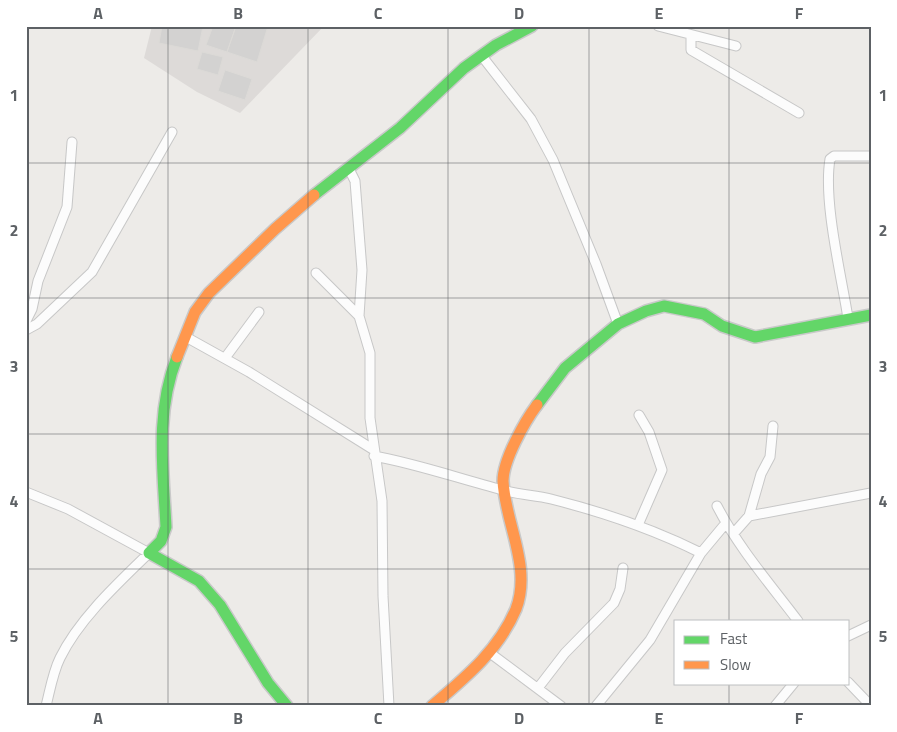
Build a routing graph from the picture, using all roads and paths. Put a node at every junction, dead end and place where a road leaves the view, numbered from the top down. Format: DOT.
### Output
graph roads {
  1 [pos="532,26"];
  2 [pos="658,26"];
  3 [pos="692,35"];
  4 [pos="736,46"];
  5 [pos="481,55"];
  6 [pos="799,113"];
  7 [pos="172,132"];
  8 [pos="72,142"];
  9 [pos="871,156"];
  10 [pos="349,169"];
  11 [pos="316,273"];
  12 [pos="259,312"];
  13 [pos="871,315"];
  14 [pos="359,316"];
  15 [pos="848,318"];
  16 [pos="26,321"];
  17 [pos="618,324"];
  18 [pos="26,330"];
  19 [pos="186,336"];
  20 [pos="225,358"];
  21 [pos="638,415"];
  22 [pos="773,426"];
  23 [pos="374,453"];
  24 [pos="504,491"];
  25 [pos="26,492"];
  26 [pos="871,493"];
  27 [pos="717,506"];
  28 [pos="749,516"];
  29 [pos="726,523"];
  30 [pos="638,525"];
  31 [pos="734,533"];
  32 [pos="149,553"];
  33 [pos="700,553"];
  34 [pos="622,568"];
  35 [pos="797,620"];
  36 [pos="871,625"];
  37 [pos="850,635"];
  38 [pos="490,654"];
  39 [pos="793,684"];
  40 [pos="850,684"];
  41 [pos="538,688"];
  42 [pos="46,706"];
  43 [pos="287,706"];
  44 [pos="389,706"];
  45 [pos="432,706"];
  46 [pos="561,706"];
  47 [pos="596,706"];
  48 [pos="775,706"];
  49 [pos="871,706"];
  1 -- 5 [label="street"];
  2 -- 3 [label="street"];
  3 -- 4 [label="street"];
  3 -- 6 [label="street"];
  5 -- 10 [label="street"];
  5 -- 17 [label="street"];
  7 -- 18 [label="street"];
  8 -- 16 [label="street"];
  9 -- 15 [label="street"];
  10 -- 14 [label="street"];
  10 -- 19 [label="street"];
  11 -- 14 [label="street"];
  12 -- 20 [label="street"];
  13 -- 15 [label="street"];
  14 -- 23 [label="street"];
  15 -- 17 [label="street"];
  17 -- 24 [label="street"];
  19 -- 20 [label="street"];
  19 -- 32 [label="street"];
  20 -- 23 [label="street"];
  21 -- 30 [label="street"];
  22 -- 28 [label="street"];
  23 -- 24 [label="street"];
  23 -- 44 [label="street"];
  24 -- 30 [label="street"];
  24 -- 38 [label="street"];
  25 -- 32 [label="street"];
  26 -- 28 [label="street"];
  27 -- 29 [label="street"];
  28 -- 31 [label="street"];
  29 -- 31 [label="street"];
  29 -- 33 [label="street"];
  30 -- 33 [label="street"];
  31 -- 35 [label="street"];
  32 -- 42 [label="street"];
  32 -- 43 [label="street"];
  33 -- 47 [label="street"];
  34 -- 41 [label="street"];
  36 -- 37 [label="street"];
  38 -- 41 [label="street"];
  38 -- 45 [label="street"];
  39 -- 48 [label="street"];
  40 -- 49 [label="street"];
  41 -- 46 [label="street"];
}
